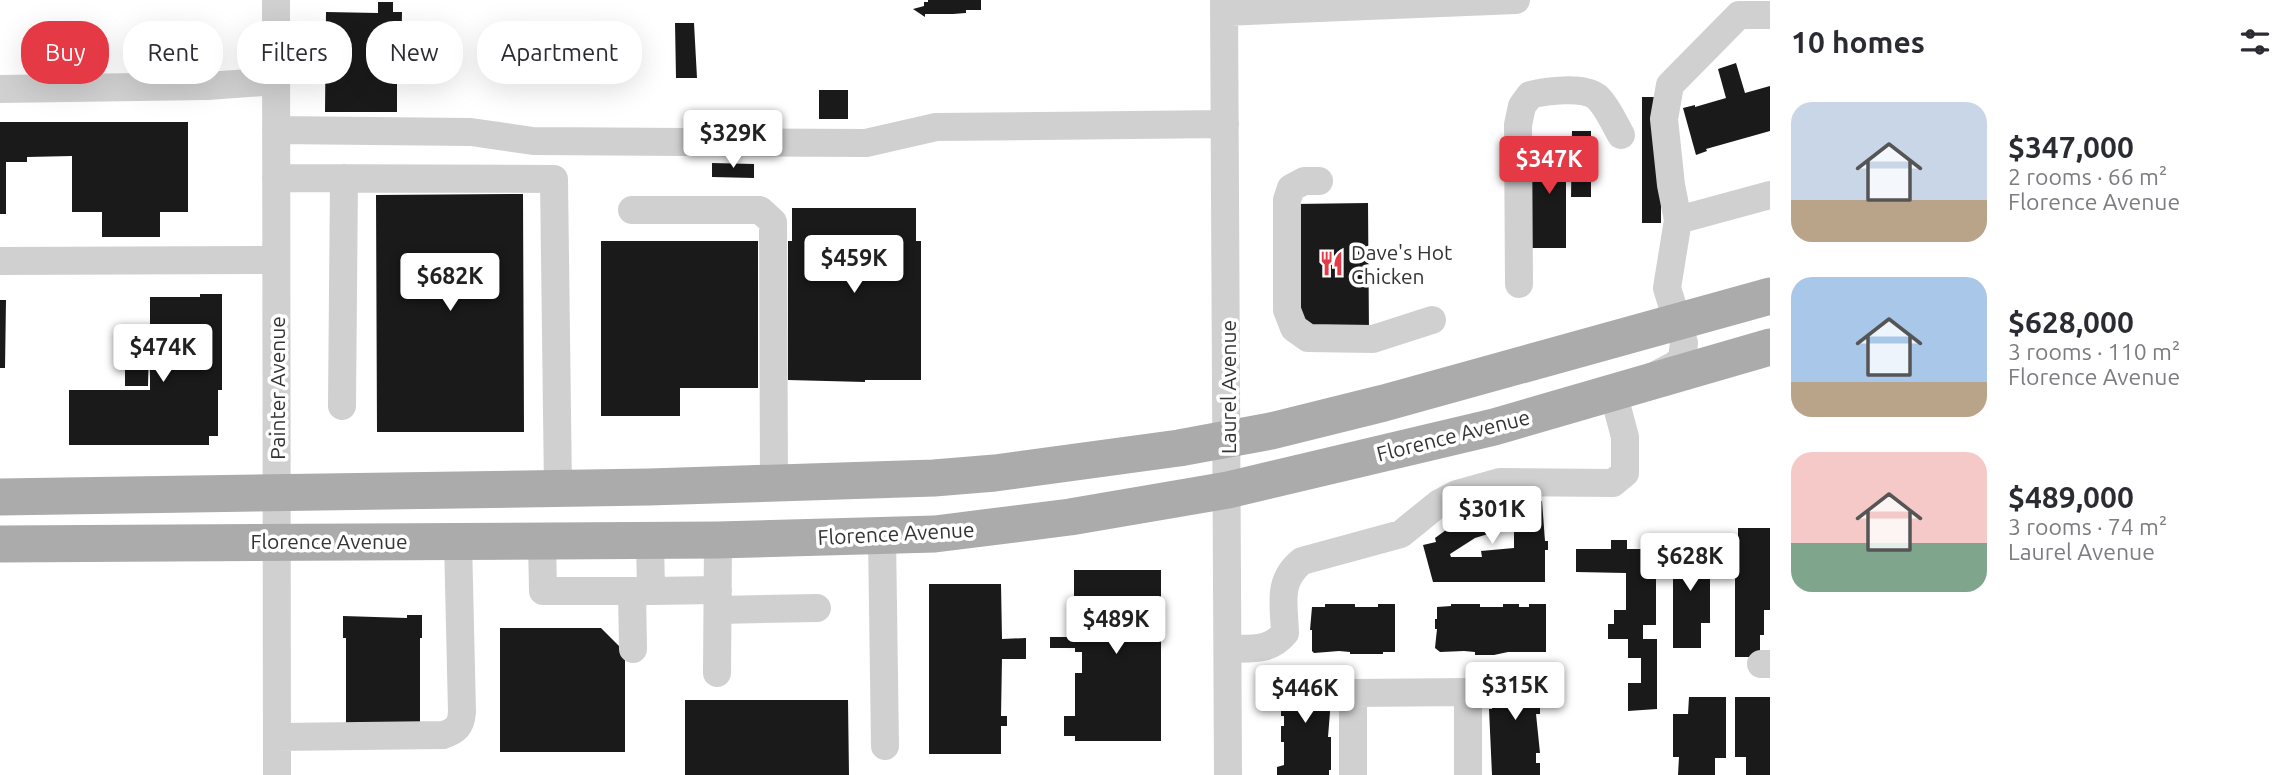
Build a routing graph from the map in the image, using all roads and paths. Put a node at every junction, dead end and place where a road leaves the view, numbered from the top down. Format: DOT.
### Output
graph roads {
  1 [pos="276,0"];
  2 [pos="1516,0"];
  3 [pos="1224,6"];
  4 [pos="1770,15"];
  5 [pos="276,21"];
  6 [pos="237,84"];
  7 [pos="276,84"];
  8 [pos="0,89"];
  9 [pos="1225,124"];
  10 [pos="276,131"];
  11 [pos="1621,135"];
  12 [pos="276,178"];
  13 [pos="344,178"];
  14 [pos="1320,181"];
  15 [pos="1770,195"];
  16 [pos="632,210"];
  17 [pos="1678,220"];
  18 [pos="276,260"];
  19 [pos="0,261"];
  20 [pos="1518,284"];
  21 [pos="1770,296"];
  22 [pos="1432,320"];
  23 [pos="1677,323"];
  24 [pos="1770,347"];
  25 [pos="1622,390"];
  26 [pos="342,406"];
  27 [pos="1228,439"];
  28 [pos="774,484"];
  29 [pos="558,489"];
  30 [pos="1228,490"];
  31 [pos="277,493"];
  32 [pos="0,497"];
  33 [pos="882,537"];
  34 [pos="542,540"];
  35 [pos="650,540"];
  36 [pos="718,540"];
  37 [pos="458,541"];
  38 [pos="277,542"];
  39 [pos="0,544"];
  40 [pos="642,591"];
  41 [pos="718,600"];
  42 [pos="817,608"];
  43 [pos="633,649"];
  44 [pos="1228,649"];
  45 [pos="717,673"];
  46 [pos="277,737"];
  47 [pos="885,746"];
  48 [pos="278,775"];
  49 [pos="1228,775"];
  50 [pos="1353,775"];
  51 [pos="1468,775"];
  1 -- 5 [label="street, Painter Avenue"];
  2 -- 3 [label="street"];
  3 -- 9 [label="street, Laurel Avenue"];
  4 -- 17 [label="street"];
  6 -- 8 [label="street"];
  7 -- 10 [label="street, Painter Avenue"];
  9 -- 10 [label="street"];
  9 -- 27 [label="street, Laurel Avenue"];
  10 -- 12 [label="street, Painter Avenue"];
  11 -- 20 [label="street"];
  12 -- 13 [label="street"];
  12 -- 18 [label="street, Painter Avenue"];
  13 -- 26 [label="street"];
  13 -- 29 [label="street"];
  14 -- 22 [label="street"];
  15 -- 17 [label="street"];
  16 -- 28 [label="street"];
  17 -- 23 [label="street"];
  18 -- 19 [label="street"];
  18 -- 31 [label="street, Painter Avenue"];
  21 -- 23 [label="main road"];
  23 -- 25 [label="street"];
  23 -- 27 [label="main road"];
  24 -- 25 [label="main road, Florence Avenue"];
  25 -- 30 [label="main road, Florence Avenue"];
  25 -- 44 [label="street"];
  27 -- 28 [label="main road"];
  27 -- 30 [label="street, Laurel Avenue"];
  28 -- 29 [label="main road"];
  29 -- 31 [label="main road"];
  30 -- 33 [label="main road, Florence Avenue"];
  30 -- 44 [label="street, Laurel Avenue"];
  31 -- 32 [label="main road"];
  31 -- 38 [label="street, Painter Avenue"];
  33 -- 36 [label="main road, Florence Avenue"];
  33 -- 47 [label="street"];
  34 -- 35 [label="main road, Florence Avenue"];
  34 -- 37 [label="main road, Florence Avenue"];
  34 -- 40 [label="street"];
  35 -- 36 [label="main road, Florence Avenue"];
  35 -- 40 [label="street"];
  36 -- 41 [label="street"];
  37 -- 38 [label="main road, Florence Avenue"];
  37 -- 46 [label="street"];
  38 -- 39 [label="main road, Florence Avenue"];
  38 -- 46 [label="street, Painter Avenue"];
  40 -- 41 [label="street"];
  40 -- 43 [label="street"];
  41 -- 42 [label="street"];
  41 -- 45 [label="street"];
  44 -- 49 [label="street, Laurel Avenue"];
  46 -- 48 [label="street, Painter Avenue"];
  50 -- 51 [label="street"];
}
